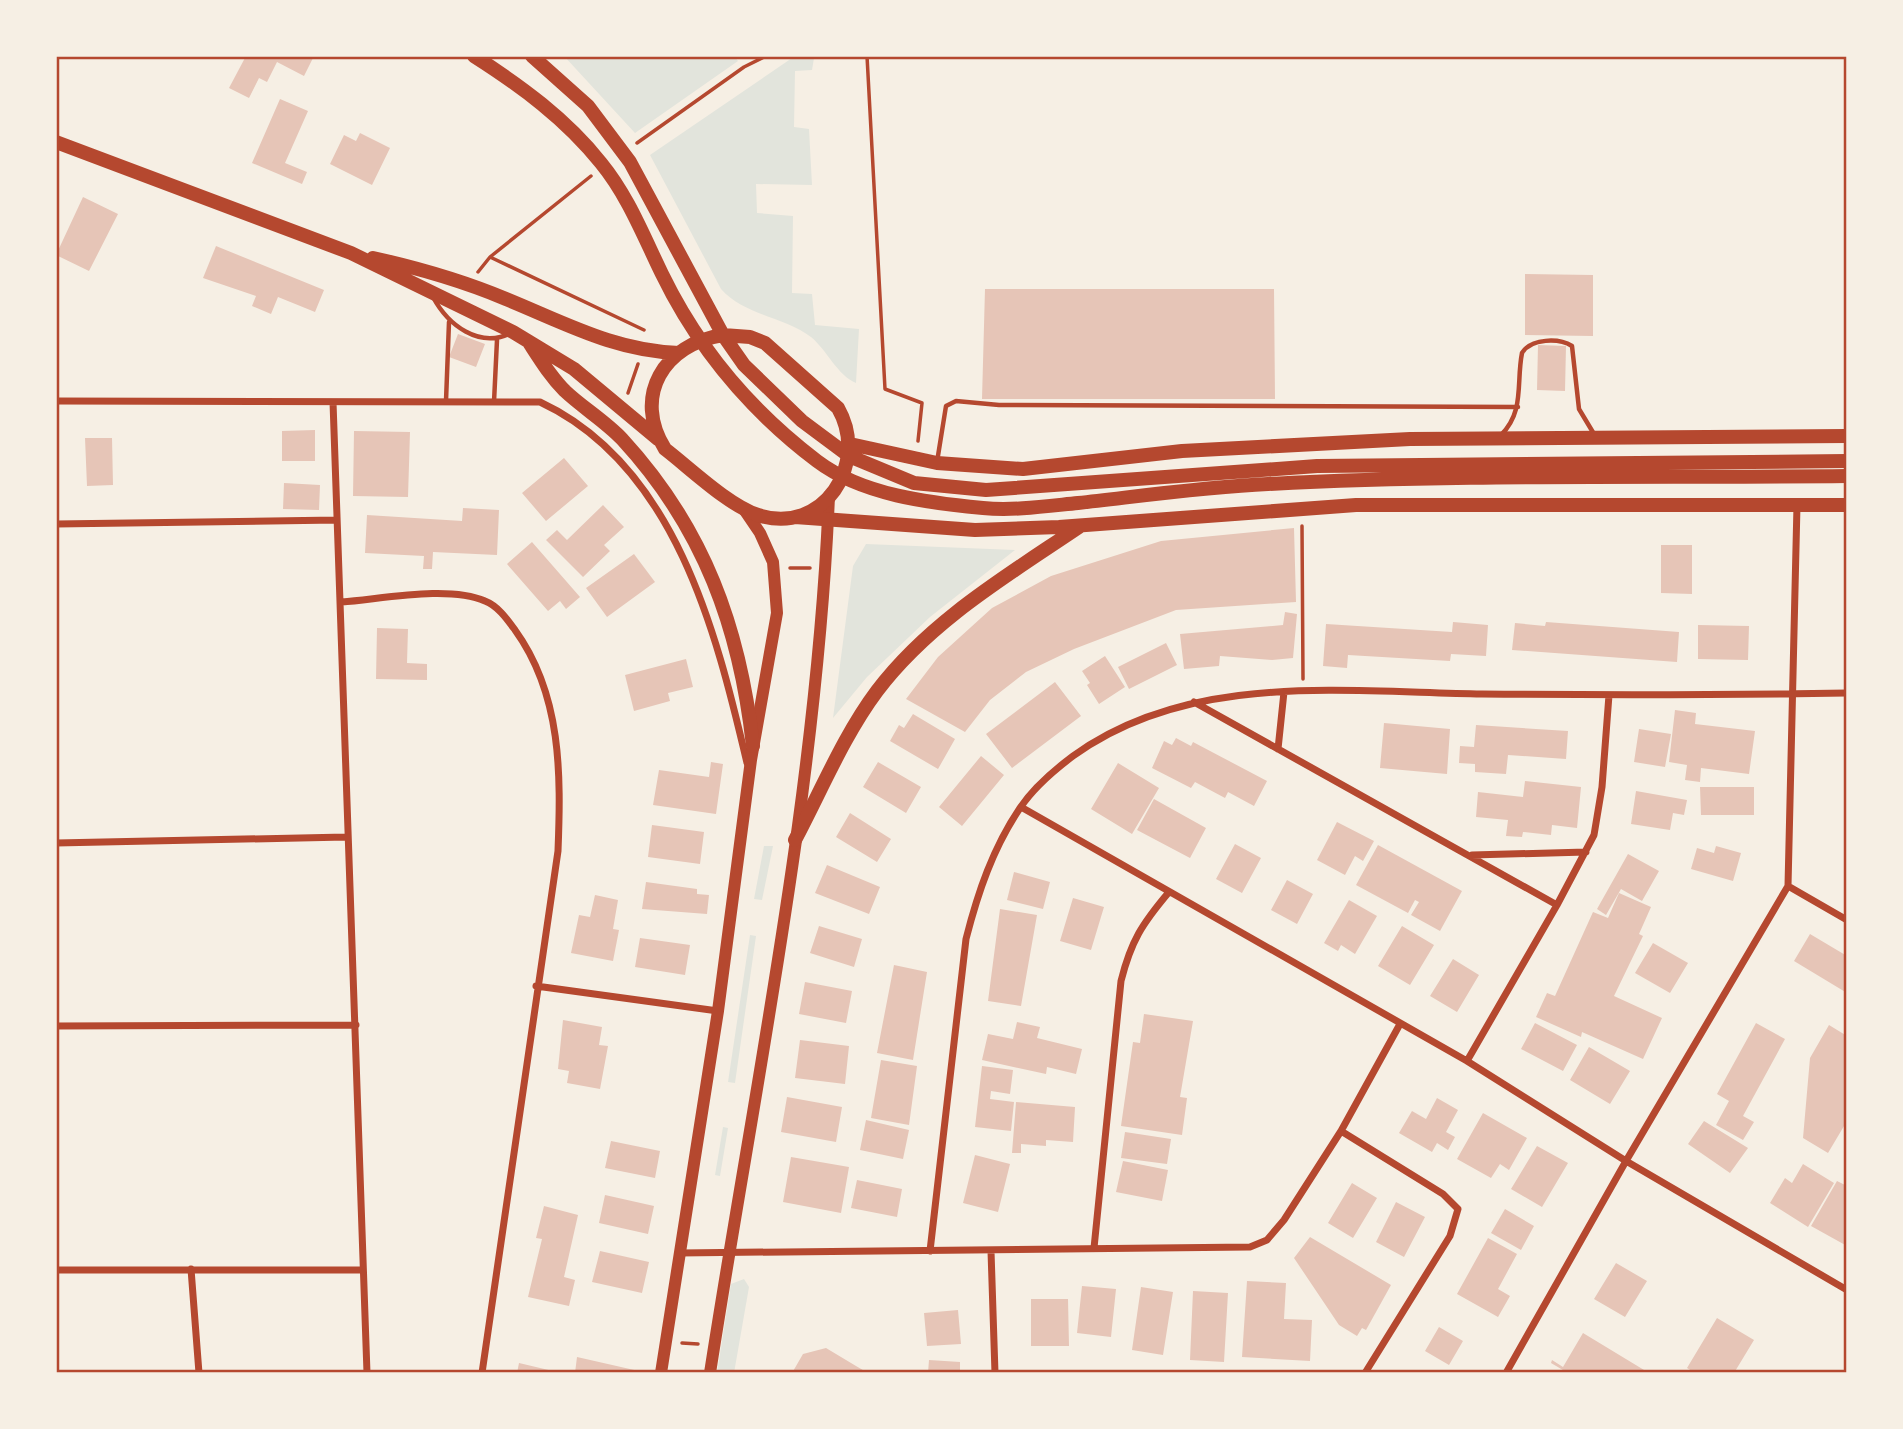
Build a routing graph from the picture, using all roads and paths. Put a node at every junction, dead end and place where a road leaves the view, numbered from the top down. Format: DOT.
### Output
graph roads {
  1 [pos="474,56"];
  2 [pos="532,56"];
  3 [pos="766,56"];
  4 [pos="867,56"];
  5 [pos="654,131"];
  6 [pos="56,142"];
  7 [pos="577,186"];
  8 [pos="351,253"];
  9 [pos="431,293"];
  10 [pos="449,321"];
  11 [pos="513,332"];
  12 [pos="723,335"];
  13 [pos="497,340"];
  14 [pos="527,340"];
  15 [pos="700,340"];
  16 [pos="643,351"];
  17 [pos="679,353"];
  18 [pos="56,401"];
  19 [pos="446,401"];
  20 [pos="333,402"];
  21 [pos="494,402"];
  22 [pos="1518,407"];
  23 [pos="1847,436"];
  24 [pos="1596,437"];
  25 [pos="1498,438"];
  26 [pos="658,439"];
  27 [pos="850,450"];
  28 [pos="916,459"];
  29 [pos="1847,461"];
  30 [pos="937,463"];
  31 [pos="1847,476"];
  32 [pos="843,477"];
  33 [pos="829,496"];
  34 [pos="1797,505"];
  35 [pos="1847,505"];
  36 [pos="743,508"];
  37 [pos="1301,508"];
  38 [pos="794,517"];
  39 [pos="337,520"];
  40 [pos="828,520"];
  41 [pos="56,524"];
  42 [pos="1083,524"];
  43 [pos="774,567"];
  44 [pos="826,569"];
  45 [pos="342,602"];
  46 [pos="1284,692"];
  47 [pos="1304,692"];
  48 [pos="1847,693"];
  49 [pos="1794,694"];
  50 [pos="1609,695"];
  51 [pos="1193,702"];
  52 [pos="753,746"];
  53 [pos="1279,748"];
  54 [pos="749,771"];
  55 [pos="1021,807"];
  56 [pos="346,837"];
  57 [pos="795,841"];
  58 [pos="56,843"];
  59 [pos="1586,852"];
  60 [pos="1472,855"];
  61 [pos="1788,886"];
  62 [pos="1169,892"];
  63 [pos="1557,905"];
  64 [pos="1847,920"];
  65 [pos="536,986"];
  66 [pos="718,1012"];
  67 [pos="1400,1024"];
  68 [pos="356,1025"];
  69 [pos="56,1026"];
  70 [pos="1467,1061"];
  71 [pos="1341,1131"];
  72 [pos="1626,1161"];
  73 [pos="1094,1248"];
  74 [pos="930,1251"];
  75 [pos="991,1251"];
  76 [pos="678,1253"];
  77 [pos="729,1254"];
  78 [pos="191,1269"];
  79 [pos="56,1270"];
  80 [pos="362,1270"];
  81 [pos="1847,1290"];
  82 [pos="666,1342"];
  83 [pos="715,1345"];
  84 [pos="199,1373"];
  85 [pos="367,1373"];
  86 [pos="482,1373"];
  87 [pos="662,1373"];
  88 [pos="710,1373"];
  89 [pos="995,1373"];
  90 [pos="1365,1373"];
  91 [pos="1506,1373"];
  1 -- 15 [label="main road"];
  2 -- 12 [label="main road"];
  3 -- 5 [label="path"];
  4 -- 28 [label="path"];
  6 -- 8 [label="main road"];
  7 -- 16 [label="path"];
  8 -- 9 [label="main road"];
  8 -- 16 [label="main road"];
  9 -- 10 [label="lane"];
  9 -- 11 [label="main road"];
  10 -- 13 [label="lane"];
  10 -- 19 [label="lane"];
  11 -- 13 [label="lane"];
  11 -- 14 [label="main road"];
  12 -- 15 [label="main road"];
  12 -- 27 [label="main road"];
  12 -- 27 [label="main road"];
  13 -- 21 [label="lane"];
  14 -- 26 [label="main road"];
  14 -- 52 [label="main road"];
  15 -- 17 [label="main road"];
  15 -- 32 [label="main road"];
  16 -- 17 [label="main road"];
  17 -- 26 [label="main road"];
  18 -- 20 [label="street"];
  19 -- 20 [label="street"];
  19 -- 21 [label="street"];
  20 -- 39 [label="street"];
  21 -- 54 [label="street"];
  22 -- 24 [label="lane"];
  22 -- 25 [label="lane"];
  22 -- 30 [label="lane"];
  23 -- 24 [label="main road"];
  24 -- 25 [label="main road"];
  25 -- 30 [label="main road"];
  26 -- 36 [label="main road"];
  27 -- 28 [label="main road"];
  27 -- 29 [label="main road"];
  27 -- 32 [label="main road"];
  28 -- 30 [label="main road"];
  31 -- 32 [label="main road"];
  32 -- 33 [label="main road"];
  33 -- 38 [label="main road"];
  33 -- 40 [label="main road"];
  34 -- 35 [label="main road"];
  34 -- 37 [label="main road"];
  34 -- 49 [label="street"];
  36 -- 38 [label="main road"];
  36 -- 43 [label="main road"];
  37 -- 42 [label="main road"];
  37 -- 47 [label="path"];
  38 -- 40 [label="main road"];
  39 -- 41 [label="street"];
  39 -- 45 [label="street"];
  40 -- 42 [label="main road"];
  40 -- 44 [label="main road"];
  42 -- 57 [label="main road"];
  43 -- 44 [label="path"];
  43 -- 52 [label="main road"];
  44 -- 57 [label="main road"];
  45 -- 56 [label="street"];
  45 -- 65 [label="street"];
  46 -- 47 [label="street"];
  46 -- 51 [label="street"];
  46 -- 53 [label="street"];
  47 -- 50 [label="street"];
  48 -- 49 [label="street"];
  49 -- 50 [label="street"];
  49 -- 61 [label="street"];
  50 -- 59 [label="street"];
  51 -- 53 [label="street"];
  51 -- 55 [label="street"];
  52 -- 54 [label="main road"];
  53 -- 60 [label="street"];
  54 -- 66 [label="main road"];
  55 -- 62 [label="street"];
  55 -- 74 [label="street"];
  56 -- 58 [label="street"];
  56 -- 68 [label="street"];
  57 -- 77 [label="main road"];
  59 -- 60 [label="street"];
  59 -- 63 [label="street"];
  60 -- 63 [label="street"];
  61 -- 64 [label="street"];
  61 -- 72 [label="street"];
  62 -- 67 [label="street"];
  62 -- 73 [label="street"];
  63 -- 70 [label="street"];
  65 -- 66 [label="street"];
  65 -- 86 [label="street"];
  66 -- 76 [label="main road"];
  67 -- 70 [label="street"];
  67 -- 71 [label="street"];
  68 -- 69 [label="street"];
  68 -- 80 [label="street"];
  70 -- 72 [label="street"];
  71 -- 73 [label="street"];
  71 -- 90 [label="street"];
  72 -- 81 [label="street"];
  72 -- 91 [label="street"];
  73 -- 75 [label="street"];
  74 -- 75 [label="street"];
  74 -- 77 [label="street"];
  75 -- 89 [label="street"];
  76 -- 77 [label="street"];
  76 -- 82 [label="main road"];
  77 -- 83 [label="main road"];
  78 -- 79 [label="street"];
  78 -- 80 [label="street"];
  78 -- 84 [label="street"];
  80 -- 85 [label="street"];
  82 -- 83 [label="path"];
  82 -- 87 [label="main road"];
  83 -- 88 [label="main road"];
}
